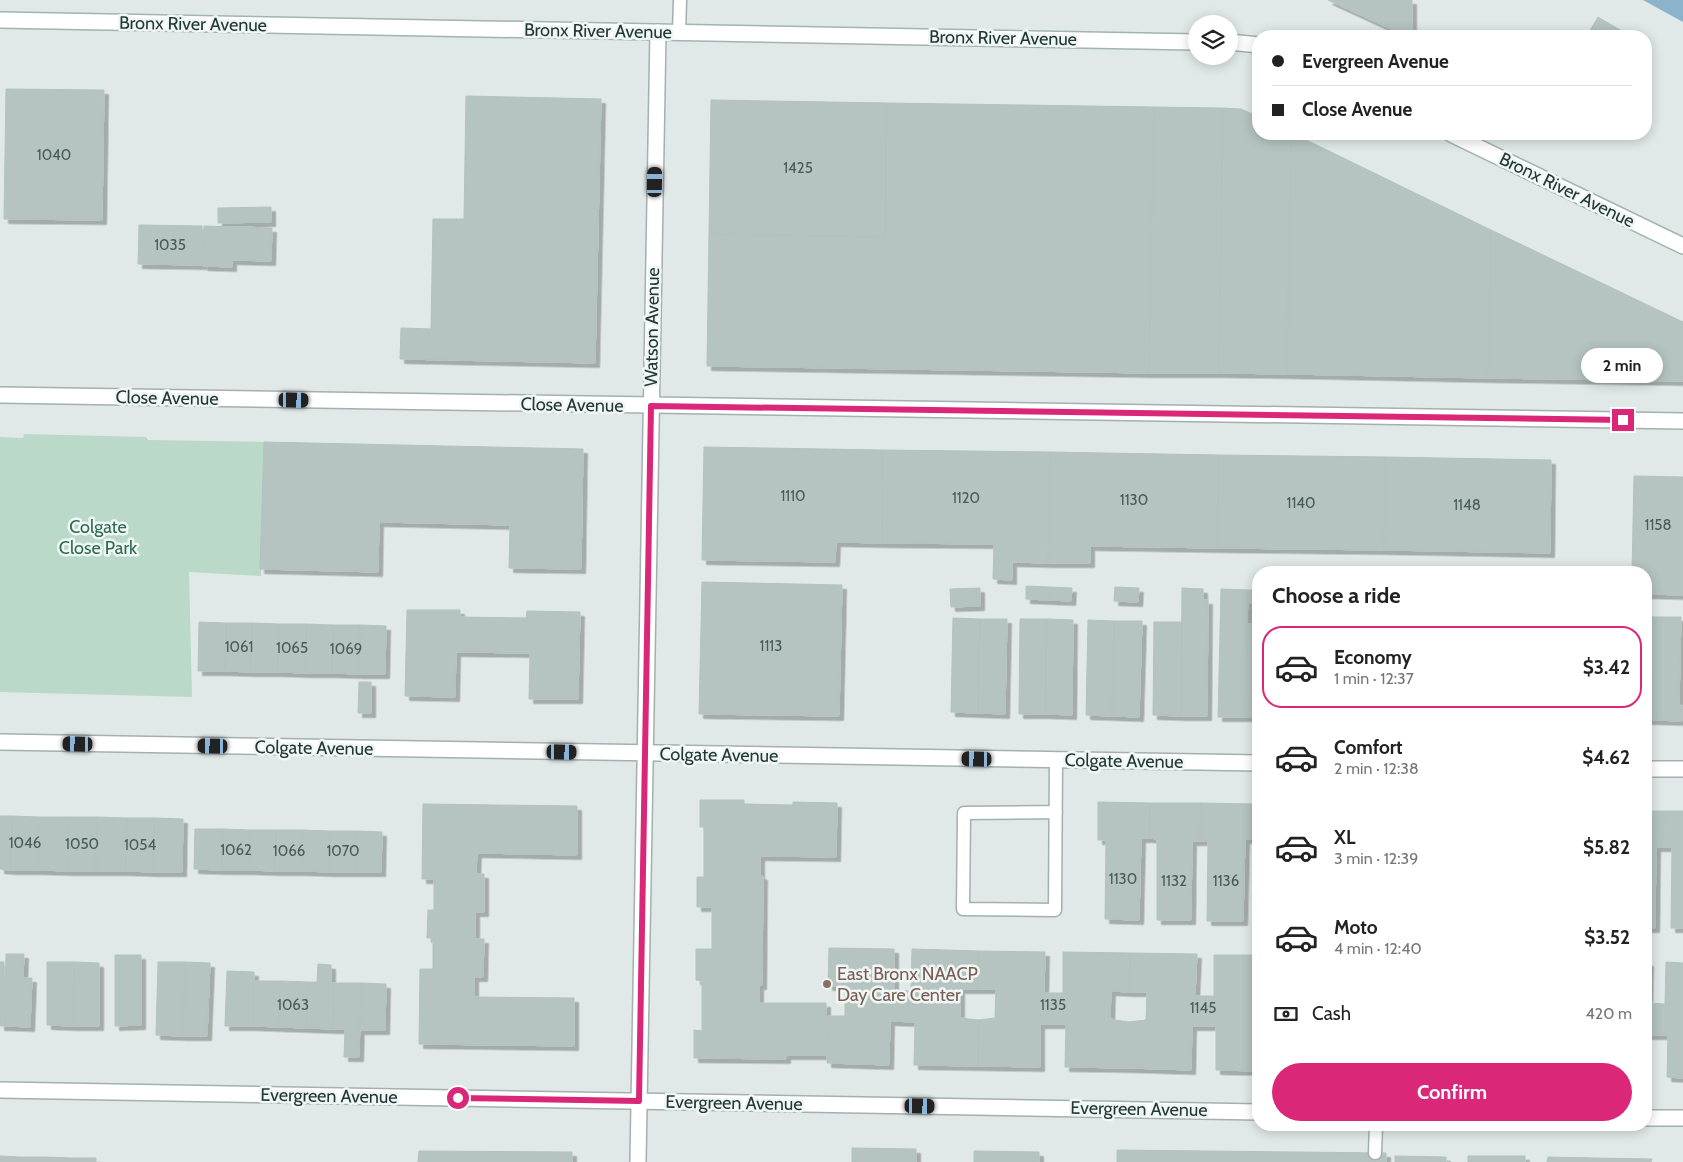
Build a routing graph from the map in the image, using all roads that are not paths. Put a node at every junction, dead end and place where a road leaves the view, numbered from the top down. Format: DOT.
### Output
graph roads {
  1 [pos="680,0"];
  2 [pos="0,20"];
  3 [pos="658,32"];
  4 [pos="679,32"];
  5 [pos="1188,42"];
  6 [pos="1238,43"];
  7 [pos="1252,44"];
  8 [pos="1463,140"];
  9 [pos="1683,246"];
  10 [pos="0,395"];
  11 [pos="651,406"];
  12 [pos="1683,421"];
  13 [pos="0,742"];
  14 [pos="645,753"];
  15 [pos="1056,760"];
  16 [pos="1252,763"];
  17 [pos="1652,769"];
  18 [pos="1683,769"];
  19 [pos="1056,812"];
  20 [pos="0,1090"];
  21 [pos="639,1101"];
  22 [pos="1252,1112"];
  23 [pos="1652,1118"];
  24 [pos="1683,1118"];
  25 [pos="1376,1131"];
  26 [pos="1375,1153"];
  27 [pos="638,1162"];
  1 -- 4 [label="lane"];
  2 -- 3 [label="street, Bronx River Avenue"];
  3 -- 4 [label="street, Bronx River Avenue"];
  3 -- 11 [label="street, Watson Avenue"];
  4 -- 5 [label="street, Bronx River Avenue"];
  6 -- 7 [label="street"];
  8 -- 9 [label="street, Bronx River Avenue"];
  10 -- 11 [label="street, Close Avenue"];
  11 -- 12 [label="street, Close Avenue"];
  11 -- 14 [label="street, Watson Avenue"];
  13 -- 14 [label="street, Colgate Avenue"];
  14 -- 15 [label="street, Colgate Avenue"];
  14 -- 21 [label="street, Watson Avenue"];
  15 -- 16 [label="street, Colgate Avenue"];
  15 -- 19 [label="lane"];
  17 -- 18 [label="street"];
  19 -- 19 [label="lane"];
  20 -- 21 [label="street, Evergreen Avenue"];
  21 -- 22 [label="street, Evergreen Avenue"];
  21 -- 27 [label="street, Watson Avenue"];
  23 -- 24 [label="street"];
  25 -- 26 [label="lane"];
}
